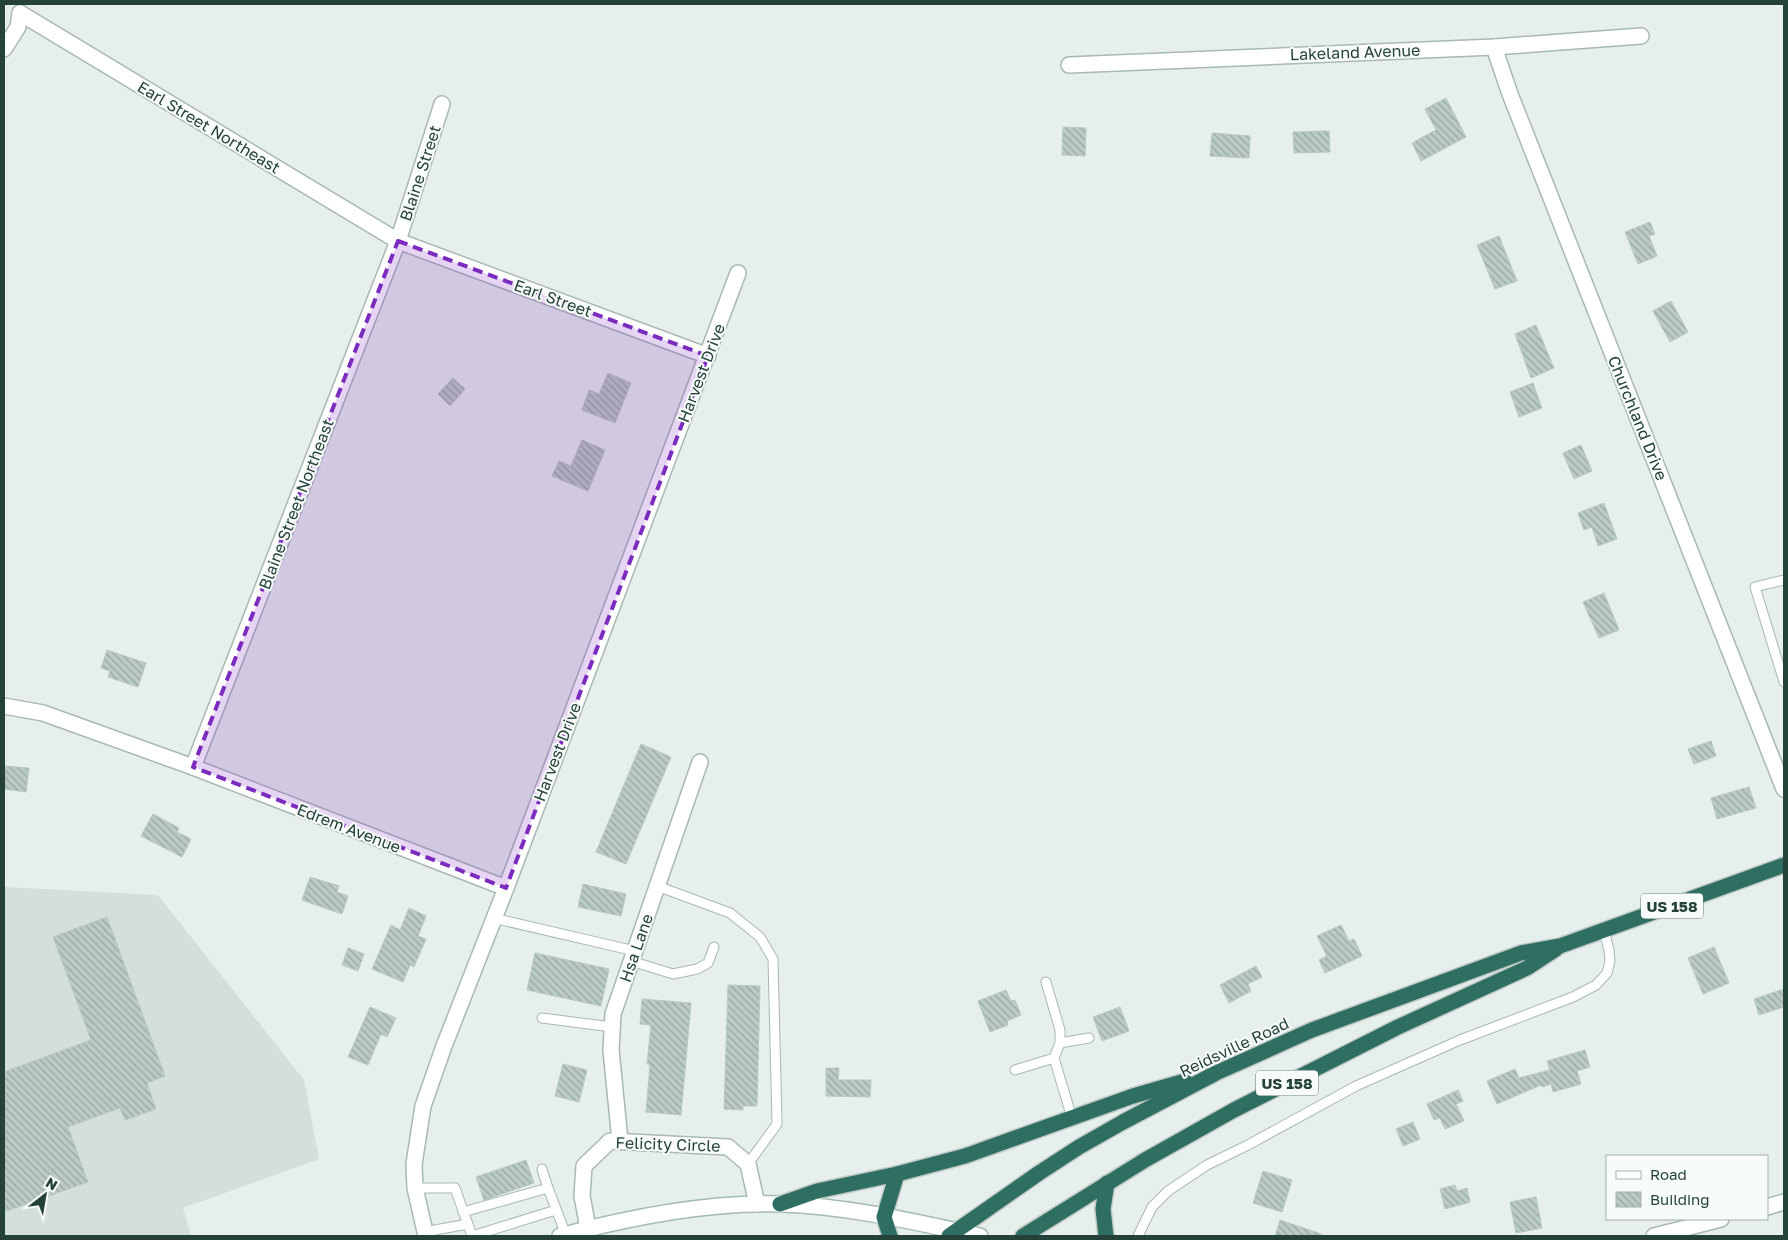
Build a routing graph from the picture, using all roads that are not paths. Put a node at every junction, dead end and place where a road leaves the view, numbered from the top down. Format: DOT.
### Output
graph roads {
  1 [pos="23,8"];
  2 [pos="1641,36"];
  3 [pos="1494,46"];
  4 [pos="4,49"];
  5 [pos="1069,65"];
  6 [pos="442,104"];
  7 [pos="398,241"];
  8 [pos="738,274"];
  9 [pos="708,356"];
  10 [pos="1784,580"];
  11 [pos="1784,682"];
  12 [pos="4,706"];
  13 [pos="700,762"];
  14 [pos="193,767"];
  15 [pos="1781,772"];
  16 [pos="1784,789"];
  17 [pos="1784,865"];
  18 [pos="657,886"];
  19 [pos="506,888"];
  20 [pos="493,918"];
  21 [pos="1604,931"];
  22 [pos="1560,946"];
  23 [pos="714,948"];
  24 [pos="633,956"];
  25 [pos="1046,982"];
  26 [pos="542,1018"];
  27 [pos="612,1027"];
  28 [pos="1089,1038"];
  29 [pos="1060,1043"];
  30 [pos="1054,1058"];
  31 [pos="1015,1070"];
  32 [pos="1216,1072"];
  33 [pos="1072,1118"];
  34 [pos="620,1141"];
  35 [pos="748,1164"];
  36 [pos="542,1169"];
  37 [pos="897,1174"];
  38 [pos="1108,1183"];
  39 [pos="415,1188"];
  40 [pos="548,1188"];
  41 [pos="1784,1202"];
  42 [pos="757,1204"];
  43 [pos="780,1204"];
  44 [pos="1768,1207"];
  45 [pos="556,1210"];
  46 [pos="463,1212"];
  47 [pos="884,1217"];
  48 [pos="1717,1220"];
  49 [pos="468,1224"];
  50 [pos="588,1228"];
  51 [pos="425,1234"];
  52 [pos="952,1234"];
  53 [pos="472,1236"];
  54 [pos="563,1236"];
  55 [pos="890,1236"];
  56 [pos="980,1236"];
  57 [pos="1023,1236"];
  58 [pos="1106,1236"];
  59 [pos="1138,1236"];
  60 [pos="1654,1236"];
  1 -- 4 [label="street"];
  1 -- 7 [label="street, Earl Street Northeast"];
  2 -- 3 [label="street, Lakeland Avenue"];
  3 -- 5 [label="street, Lakeland Avenue"];
  3 -- 15 [label="street, Churchland Drive"];
  6 -- 7 [label="street, Blaine Street"];
  7 -- 9 [label="street, Earl Street"];
  7 -- 14 [label="street, Blaine Street Northeast"];
  8 -- 9 [label="street, Harvest Drive"];
  9 -- 19 [label="street, Harvest Drive"];
  10 -- 11 [label="lane"];
  12 -- 14 [label="street, Edrem Avenue"];
  13 -- 18 [label="street, Hsa Lane"];
  14 -- 19 [label="street, Edrem Avenue"];
  15 -- 16 [label="street, Churchland Drive"];
  17 -- 21 [label="highway, Reidsville Road / US 158"];
  18 -- 24 [label="street, Hsa Lane"];
  18 -- 35 [label="lane"];
  19 -- 20 [label="street, Harvest Drive"];
  20 -- 24 [label="lane"];
  20 -- 39 [label="street, Harvest Drive"];
  21 -- 22 [label="highway, Reidsville Road / US 158"];
  21 -- 59 [label="lane"];
  22 -- 32 [label="highway, Reidsville Road / US 158"];
  22 -- 38 [label="highway, Reidsville Road / US 158"];
  23 -- 24 [label="lane"];
  24 -- 27 [label="street, Hsa Lane"];
  25 -- 29 [label="lane"];
  26 -- 27 [label="lane"];
  27 -- 34 [label="street, Hsa Lane"];
  28 -- 29 [label="lane"];
  29 -- 30 [label="lane"];
  30 -- 31 [label="lane"];
  30 -- 33 [label="lane"];
  32 -- 33 [label="highway"];
  32 -- 52 [label="highway, Reidsville Road / US 158"];
  33 -- 37 [label="highway"];
  34 -- 35 [label="street, Felicity Circle"];
  34 -- 50 [label="street, Felicity Circle"];
  35 -- 42 [label="street"];
  36 -- 40 [label="lane"];
  37 -- 43 [label="highway"];
  37 -- 47 [label="highway"];
  38 -- 57 [label="highway, Reidsville Road / US 158"];
  38 -- 58 [label="highway"];
  39 -- 46 [label="lane"];
  39 -- 51 [label="street, Harvest Drive"];
  40 -- 45 [label="lane"];
  40 -- 46 [label="lane"];
  41 -- 44 [label="street"];
  42 -- 43 [label="street"];
  42 -- 50 [label="street"];
  43 -- 47 [label="street"];
  45 -- 53 [label="lane"];
  45 -- 54 [label="lane"];
  46 -- 49 [label="lane"];
  47 -- 52 [label="street"];
  47 -- 55 [label="highway"];
  48 -- 60 [label="street"];
  49 -- 51 [label="lane"];
  49 -- 53 [label="lane"];
  50 -- 54 [label="street"];
  52 -- 56 [label="street"];
}
